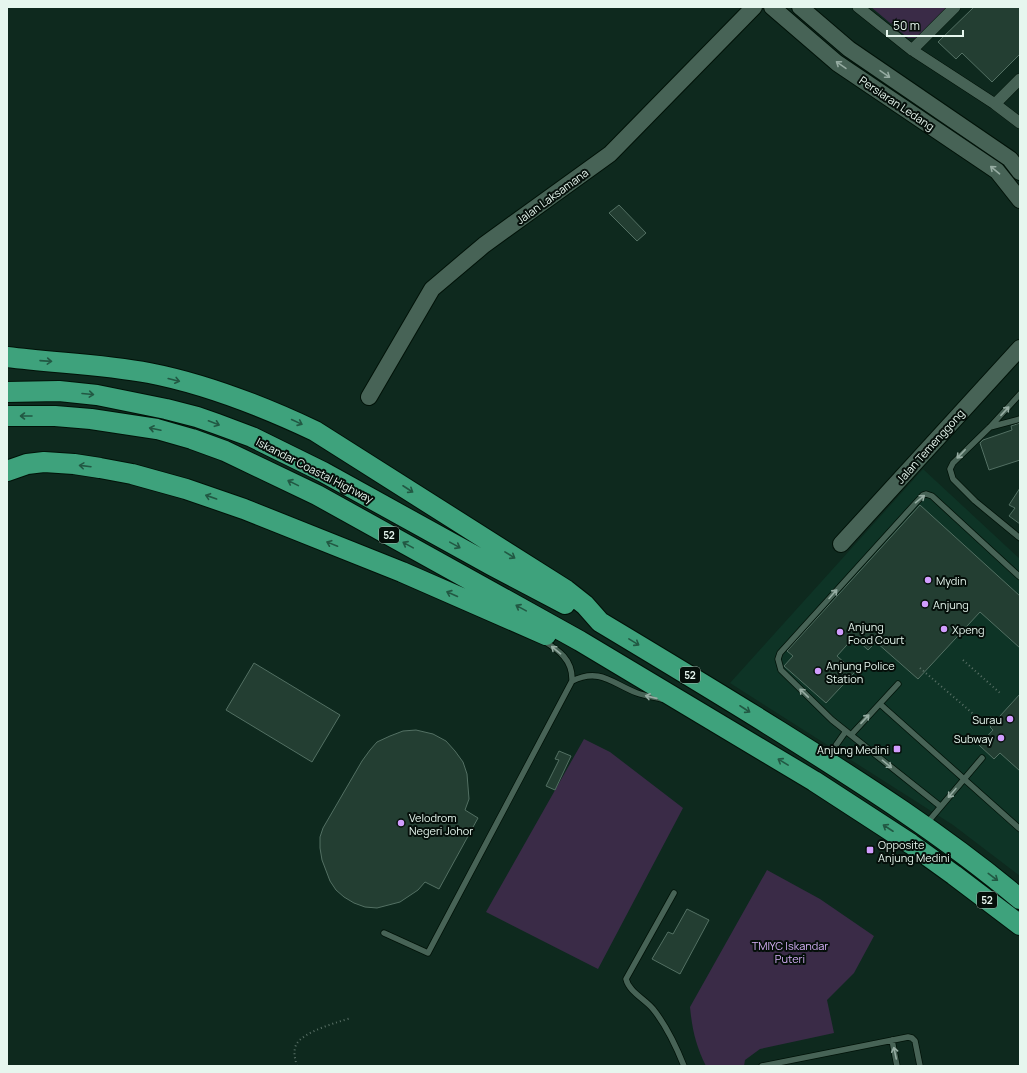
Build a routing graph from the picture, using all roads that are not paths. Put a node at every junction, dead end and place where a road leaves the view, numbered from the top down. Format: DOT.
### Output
graph roads {
  1 [pos="754,7"];
  2 [pos="772,7"];
  3 [pos="800,7"];
  4 [pos="858,7"];
  5 [pos="955,7"];
  6 [pos="912,50"];
  7 [pos="1020,79"];
  8 [pos="995,104"];
  9 [pos="1020,123"];
  10 [pos="1020,172"];
  11 [pos="1020,200"];
  12 [pos="1020,348"];
  13 [pos="7,357"];
  14 [pos="7,392"];
  15 [pos="1020,394"];
  16 [pos="369,397"];
  17 [pos="7,416"];
  18 [pos="1020,419"];
  19 [pos="990,427"];
  20 [pos="7,471"];
  21 [pos="1020,538"];
  22 [pos="841,544"];
  23 [pos="1020,577"];
  24 [pos="600,622"];
  25 [pos="527,627"];
  26 [pos="580,641"];
  27 [pos="572,681"];
  28 [pos="898,684"];
  29 [pos="880,704"];
  30 [pos="689,706"];
  31 [pos="846,731"];
  32 [pos="851,735"];
  33 [pos="982,758"];
  34 [pos="826,760"];
  35 [pos="964,779"];
  36 [pos="940,806"];
  37 [pos="924,826"];
  38 [pos="1020,829"];
  39 [pos="674,893"];
  40 [pos="1020,898"];
  41 [pos="1020,926"];
  42 [pos="384,933"];
  43 [pos="892,1040"];
  44 [pos="769,1065"];
  45 [pos="684,1066"];
  46 [pos="762,1066"];
  47 [pos="897,1066"];
  48 [pos="920,1066"];
  1 -- 16 [label="street, Jalan Laksamana"];
  11 -- 2 [label="street, Persiaran Ledang, one-way"];
  3 -- 10 [label="street, Persiaran Ledang, one-way"];
  4 -- 6 [label="street"];
  5 -- 6 [label="street"];
  6 -- 8 [label="street"];
  7 -- 8 [label="street"];
  8 -- 9 [label="street"];
  12 -- 22 [label="street, Jalan Temenggong"];
  13 -- 24 [label="highway, one-way"];
  14 -- 24 [label="highway, Iskandar Coastal Highway / 52, one-way"];
  19 -- 15 [label="lane, one-way"];
  26 -- 17 [label="highway, Iskandar Coastal Highway / 52, one-way"];
  18 -- 19 [label="lane"];
  19 -- 21 [label="lane, one-way"];
  25 -- 20 [label="highway, one-way"];
  31 -- 23 [label="lane, one-way"];
  24 -- 34 [label="highway, 52, one-way"];
  25 -- 26 [label="highway"];
  27 -- 25 [label="lane, one-way"];
  26 -- 30 [label="highway, 52"];
  30 -- 27 [label="lane, one-way"];
  27 -- 42 [label="lane"];
  28 -- 29 [label="lane"];
  32 -- 29 [label="lane, one-way"];
  29 -- 35 [label="lane"];
  41 -- 30 [label="highway, 52, one-way"];
  31 -- 32 [label="lane"];
  31 -- 34 [label="lane"];
  32 -- 36 [label="lane, one-way"];
  33 -- 35 [label="lane"];
  34 -- 37 [label="highway, 52"];
  35 -- 36 [label="lane, one-way"];
  35 -- 38 [label="lane"];
  36 -- 37 [label="lane"];
  37 -- 40 [label="highway, 52, one-way"];
  39 -- 45 [label="lane"];
  43 -- 44 [label="lane"];
  47 -- 43 [label="lane, one-way"];
  43 -- 48 [label="lane"];
  44 -- 46 [label="lane"];
}
